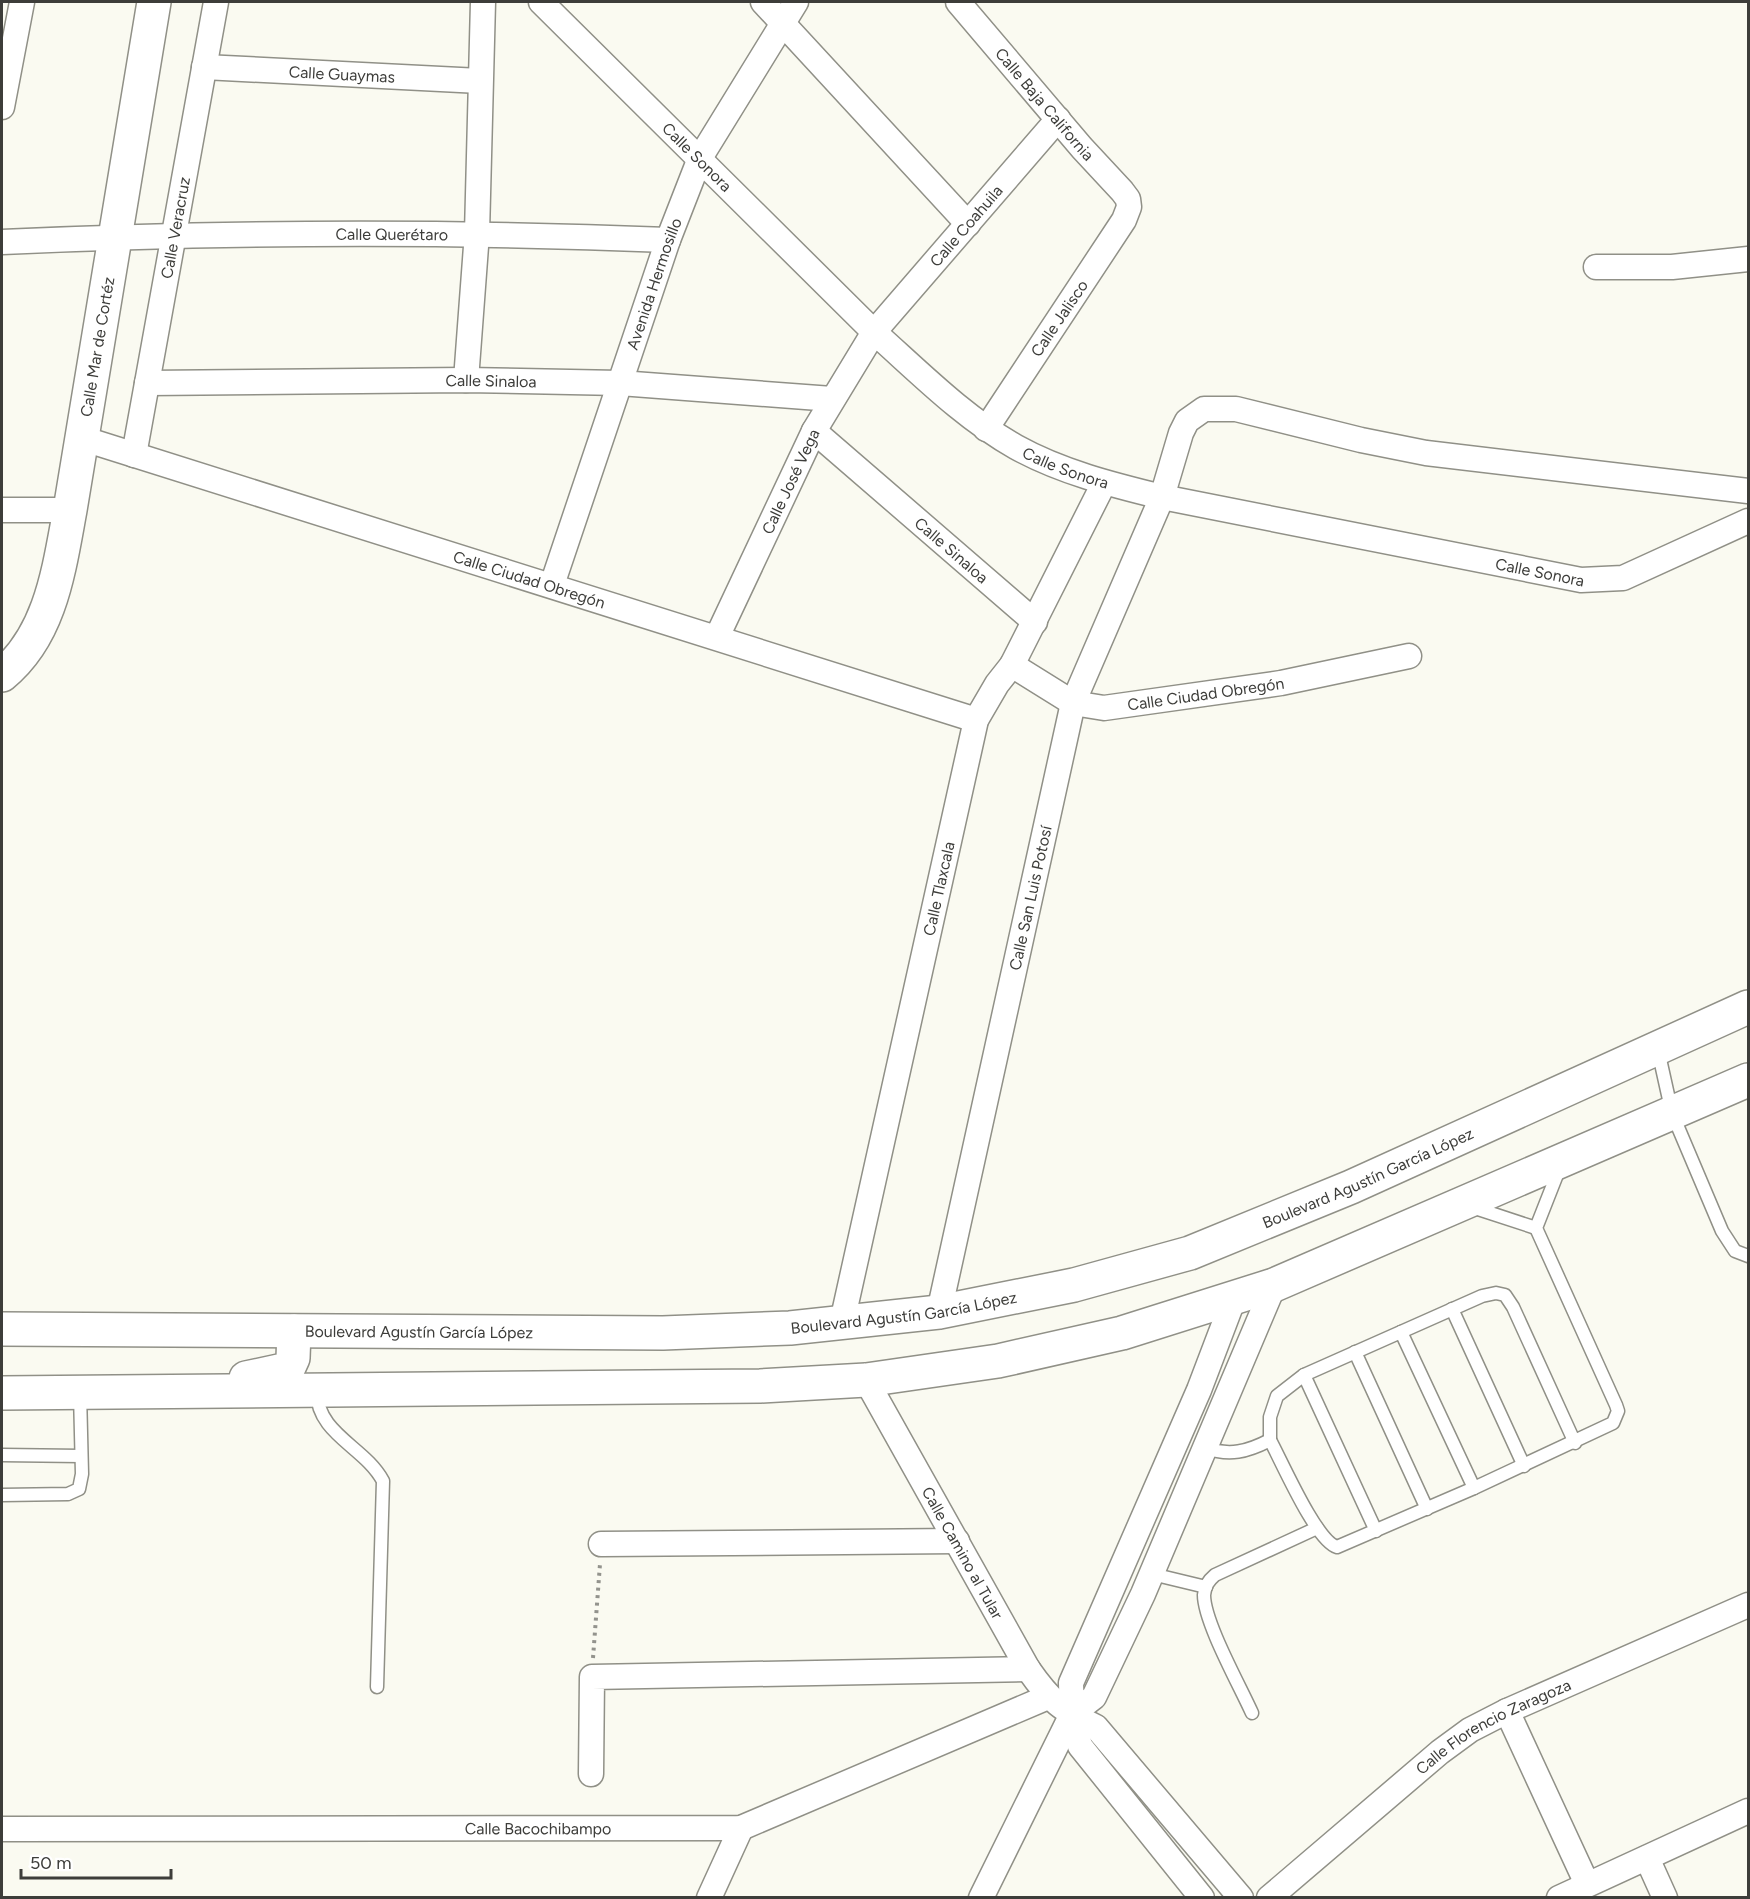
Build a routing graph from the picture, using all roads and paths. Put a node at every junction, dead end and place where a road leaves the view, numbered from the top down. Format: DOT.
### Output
graph roads {
  1 [pos="22,2"];
  2 [pos="154,2"];
  3 [pos="216,2"];
  4 [pos="483,2"];
  5 [pos="541,2"];
  6 [pos="763,2"];
  7 [pos="958,2"];
  8 [pos="790,12"];
  9 [pos="204,67"];
  10 [pos="480,81"];
  11 [pos="2,106"];
  12 [pos="1058,119"];
  13 [pos="700,158"];
  14 [pos="1129,207"];
  15 [pos="968,224"];
  16 [pos="477,233"];
  17 [pos="175,234"];
  18 [pos="114,237"];
  19 [pos="668,240"];
  20 [pos="2,242"];
  21 [pos="1749,260"];
  22 [pos="1596,267"];
  23 [pos="874,332"];
  24 [pos="466,380"];
  25 [pos="147,383"];
  26 [pos="620,383"];
  27 [pos="832,399"];
  28 [pos="986,429"];
  29 [pos="814,431"];
  30 [pos="81,438"];
  31 [pos="134,454"];
  32 [pos="1104,483"];
  33 [pos="1749,491"];
  34 [pos="1162,497"];
  35 [pos="2,510"];
  36 [pos="70,510"];
  37 [pos="1749,521"];
  38 [pos="552,585"];
  39 [pos="1035,622"];
  40 [pos="717,637"];
  41 [pos="1408,656"];
  42 [pos="1012,665"];
  43 [pos="2,675"];
  44 [pos="1073,703"];
  45 [pos="976,720"];
  46 [pos="1749,1007"];
  47 [pos="1658,1049"];
  48 [pos="1749,1080"];
  49 [pos="1672,1113"];
  50 [pos="1562,1161"];
  51 [pos="1464,1204"];
  52 [pos="1536,1228"];
  53 [pos="1749,1256"];
  54 [pos="1274,1285"];
  55 [pos="1234,1298"];
  56 [pos="1452,1309"];
  57 [pos="939,1312"];
  58 [pos="842,1322"];
  59 [pos="8,1331"];
  60 [pos="294,1331"];
  61 [pos="1401,1332"];
  62 [pos="1355,1352"];
  63 [pos="1304,1375"];
  64 [pos="866,1380"];
  65 [pos="317,1392"];
  66 [pos="2,1393"];
  67 [pos="80,1393"];
  68 [pos="199,1393"];
  69 [pos="1270,1440"];
  70 [pos="1575,1443"];
  71 [pos="1205,1448"];
  72 [pos="2,1455"];
  73 [pos="81,1456"];
  74 [pos="1524,1466"];
  75 [pos="1474,1488"];
  76 [pos="2,1495"];
  77 [pos="1427,1509"];
  78 [pos="1317,1528"];
  79 [pos="1376,1531"];
  80 [pos="1136,1536"];
  81 [pos="957,1541"];
  82 [pos="601,1544"];
  83 [pos="1163,1548"];
  84 [pos="1152,1574"];
  85 [pos="1206,1587"];
  86 [pos="1749,1605"];
  87 [pos="1028,1670"];
  88 [pos="592,1677"];
  89 [pos="377,1687"];
  90 [pos="1048,1697"];
  91 [pos="1507,1711"];
  92 [pos="1252,1713"];
  93 [pos="1072,1714"];
  94 [pos="591,1774"];
  95 [pos="1749,1811"];
  96 [pos="741,1828"];
  97 [pos="2,1829"];
  98 [pos="1647,1858"];
  99 [pos="1587,1884"];
  100 [pos="709,1898"];
  101 [pos="981,1898"];
  102 [pos="1202,1898"];
  103 [pos="1241,1898"];
  104 [pos="1269,1898"];
  105 [pos="1559,1898"];
  106 [pos="1665,1898"];
  1 -- 11 [label="street"];
  2 -- 18 [label="main road, Calle Mar de Cortéz"];
  3 -- 9 [label="street, Calle Veracruz"];
  4 -- 10 [label="street"];
  5 -- 13 [label="street, Calle Sonora"];
  6 -- 8 [label="street"];
  7 -- 12 [label="street, Calle Baja California"];
  8 -- 13 [label="street, Avenida Hermosillo"];
  8 -- 15 [label="street"];
  9 -- 10 [label="street, Calle Guaymas"];
  9 -- 17 [label="street, Calle Veracruz"];
  10 -- 16 [label="street"];
  12 -- 14 [label="street, Calle Baja California"];
  12 -- 15 [label="street, Calle Coahuila"];
  13 -- 19 [label="street, Avenida Hermosillo"];
  13 -- 23 [label="street, Calle Sonora"];
  14 -- 28 [label="street, Calle Jalisco"];
  15 -- 23 [label="street, Calle Coahuila"];
  16 -- 17 [label="street, Calle Querétaro"];
  16 -- 19 [label="street, Calle Querétaro"];
  16 -- 24 [label="street"];
  17 -- 18 [label="street, Calle Querétaro"];
  17 -- 25 [label="street, Calle Veracruz"];
  18 -- 20 [label="street, Calle Querétaro"];
  18 -- 30 [label="main road, Calle Mar de Cortéz"];
  19 -- 26 [label="street, Avenida Hermosillo"];
  21 -- 22 [label="street"];
  23 -- 27 [label="street, Calle José Vega"];
  23 -- 28 [label="street, Calle Sonora"];
  24 -- 25 [label="street, Calle Sinaloa"];
  24 -- 26 [label="street, Calle Sinaloa"];
  25 -- 31 [label="street, Calle Veracruz"];
  26 -- 27 [label="street, Calle Sinaloa"];
  26 -- 38 [label="street, Avenida Hermosillo"];
  27 -- 29 [label="street, Calle José Vega"];
  28 -- 32 [label="street, Calle Sonora"];
  29 -- 39 [label="street, Calle Sinaloa"];
  29 -- 40 [label="street, Calle José Vega"];
  30 -- 31 [label="street, Calle Ciudad Obregón"];
  30 -- 36 [label="main road, Calle Mar de Cortéz"];
  31 -- 38 [label="street, Calle Ciudad Obregón"];
  32 -- 34 [label="street, Calle Sonora"];
  32 -- 39 [label="street, Calle Tlaxcala"];
  33 -- 34 [label="street, Calle San Luis Potosí"];
  34 -- 37 [label="street, Calle Sonora"];
  34 -- 44 [label="street, Calle San Luis Potosí"];
  35 -- 36 [label="street"];
  36 -- 43 [label="main road, Calle Mar de Cortéz"];
  38 -- 40 [label="street, Calle Ciudad Obregón"];
  39 -- 42 [label="street, Calle Tlaxcala"];
  40 -- 45 [label="street, Calle Ciudad Obregón"];
  41 -- 44 [label="street, Calle Ciudad Obregón"];
  42 -- 44 [label="street, Calle Ciudad Obregón"];
  42 -- 45 [label="street, Calle Tlaxcala"];
  44 -- 57 [label="street, Calle San Luis Potosí"];
  45 -- 58 [label="street, Calle Tlaxcala"];
  46 -- 47 [label="main road, Boulevard Agustín García López"];
  47 -- 49 [label="lane"];
  47 -- 57 [label="main road, Boulevard Agustín García López"];
  48 -- 49 [label="main road"];
  49 -- 50 [label="main road"];
  49 -- 53 [label="lane"];
  50 -- 51 [label="main road"];
  50 -- 52 [label="lane"];
  51 -- 52 [label="lane"];
  51 -- 54 [label="main road"];
  52 -- 70 [label="lane"];
  54 -- 55 [label="main road"];
  54 -- 71 [label="street"];
  55 -- 64 [label="main road"];
  55 -- 80 [label="street"];
  56 -- 61 [label="lane"];
  56 -- 70 [label="lane"];
  56 -- 74 [label="lane"];
  57 -- 58 [label="main road, Boulevard Agustín García López"];
  58 -- 60 [label="main road, Boulevard Agustín García López"];
  59 -- 60 [label="main road, Boulevard Agustín García López"];
  60 -- 68 [label="main road"];
  61 -- 62 [label="lane"];
  61 -- 75 [label="lane"];
  62 -- 63 [label="lane"];
  62 -- 77 [label="lane"];
  63 -- 69 [label="lane"];
  63 -- 79 [label="lane"];
  64 -- 65 [label="main road"];
  64 -- 81 [label="street, Calle Camino al Tular"];
  65 -- 68 [label="main road"];
  65 -- 89 [label="lane"];
  66 -- 67 [label="main road"];
  67 -- 68 [label="main road"];
  67 -- 73 [label="lane"];
  69 -- 71 [label="lane"];
  69 -- 78 [label="lane"];
  70 -- 74 [label="lane"];
  71 -- 83 [label="street"];
  72 -- 73 [label="lane"];
  73 -- 76 [label="lane"];
  74 -- 75 [label="lane"];
  75 -- 77 [label="lane"];
  77 -- 79 [label="lane"];
  78 -- 79 [label="lane"];
  78 -- 85 [label="lane"];
  80 -- 83 [label="street"];
  80 -- 93 [label="street"];
  81 -- 82 [label="street"];
  81 -- 87 [label="street, Calle Camino al Tular"];
  82 -- 88 [label="path"];
  83 -- 84 [label="street"];
  84 -- 85 [label="lane"];
  84 -- 93 [label="street"];
  85 -- 92 [label="lane"];
  86 -- 91 [label="street, Calle Florencio Zaragoza"];
  87 -- 88 [label="street"];
  87 -- 90 [label="street, Calle Camino al Tular"];
  88 -- 94 [label="street"];
  90 -- 93 [label="street, Calle Camino al Tular"];
  90 -- 96 [label="street, Calle Bacochibampo"];
  91 -- 99 [label="street"];
  91 -- 104 [label="street, Calle Florencio Zaragoza"];
  93 -- 101 [label="street"];
  93 -- 102 [label="street"];
  93 -- 103 [label="street, Calle Camino al Tular"];
  95 -- 98 [label="street"];
  96 -- 97 [label="street, Calle Bacochibampo"];
  96 -- 100 [label="street"];
  98 -- 99 [label="street"];
  98 -- 106 [label="street"];
  99 -- 105 [label="street"];
}
